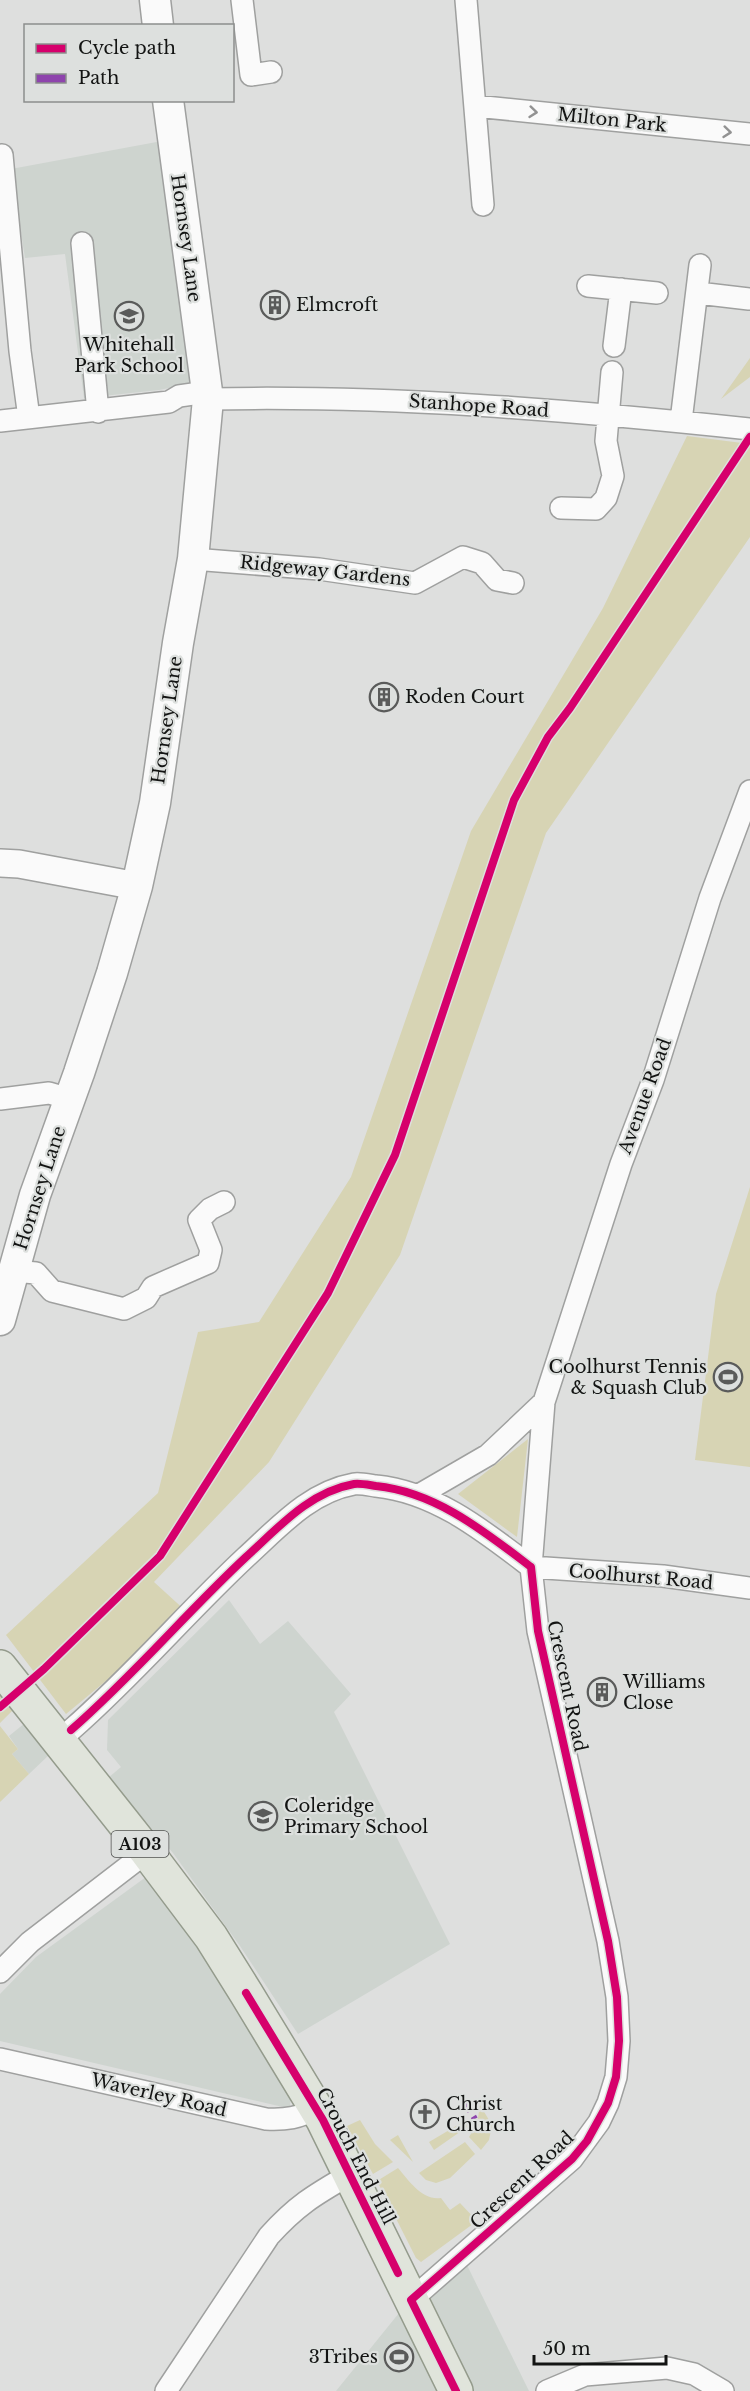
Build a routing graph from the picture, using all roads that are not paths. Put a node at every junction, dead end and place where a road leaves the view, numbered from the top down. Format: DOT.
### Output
graph roads {
  1 [pos="155,0"];
  2 [pos="242,0"];
  3 [pos="466,0"];
  4 [pos="158,24"];
  5 [pos="271,72"];
  6 [pos="168,102"];
  7 [pos="475,106"];
  8 [pos="750,134"];
  9 [pos="2,155"];
  10 [pos="483,205"];
  11 [pos="82,243"];
  12 [pos="700,265"];
  13 [pos="588,286"];
  14 [pos="621,289"];
  15 [pos="657,293"];
  16 [pos="698,293"];
  17 [pos="749,299"];
  18 [pos="614,346"];
  19 [pos="612,372"];
  20 [pos="208,396"];
  21 [pos="98,412"];
  22 [pos="608,416"];
  23 [pos="29,418"];
  24 [pos="0,421"];
  25 [pos="681,421"];
  26 [pos="750,429"];
  27 [pos="561,508"];
  28 [pos="193,559"];
  29 [pos="513,583"];
  30 [pos="750,791"];
  31 [pos="0,863"];
  32 [pos="137,886"];
  33 [pos="0,1099"];
  34 [pos="70,1099"];
  35 [pos="224,1202"];
  36 [pos="14,1271"];
  37 [pos="0,1320"];
  38 [pos="544,1402"];
  39 [pos="419,1495"];
  40 [pos="531,1567"];
  41 [pos="750,1588"];
  42 [pos="0,1667"];
  43 [pos="71,1731"];
  44 [pos="147,1852"];
  45 [pos="0,1972"];
  46 [pos="0,2059"];
  47 [pos="317,2108"];
  48 [pos="349,2175"];
  49 [pos="411,2300"];
  50 [pos="166,2391"];
  51 [pos="456,2391"];
  52 [pos="547,2391"];
  53 [pos="723,2391"];
  1 -- 4 [label="main road"];
  2 -- 5 [label="street"];
  3 -- 7 [label="street"];
  6 -- 20 [label="main road, Hornsey Lane"];
  7 -- 8 [label="street, Milton Park, one-way"];
  7 -- 10 [label="street"];
  9 -- 23 [label="street"];
  11 -- 21 [label="street"];
  12 -- 16 [label="street"];
  13 -- 14 [label="street"];
  14 -- 15 [label="street"];
  14 -- 18 [label="street"];
  16 -- 17 [label="street"];
  16 -- 25 [label="street"];
  19 -- 22 [label="street"];
  20 -- 21 [label="street, Stanhope Road"];
  20 -- 22 [label="street, Stanhope Road"];
  20 -- 28 [label="main road, Hornsey Lane"];
  21 -- 23 [label="street, Stanhope Road"];
  22 -- 25 [label="street, Stanhope Road"];
  22 -- 27 [label="street"];
  23 -- 24 [label="street, Stanhope Road"];
  25 -- 26 [label="street, Stanhope Road"];
  28 -- 29 [label="street, Ridgeway Gardens"];
  28 -- 32 [label="main road, Hornsey Lane"];
  30 -- 38 [label="street, Avenue Road"];
  31 -- 32 [label="street"];
  32 -- 34 [label="main road, Hornsey Lane"];
  33 -- 34 [label="street"];
  34 -- 36 [label="main road, Hornsey Lane"];
  35 -- 36 [label="street"];
  36 -- 37 [label="main road, Hornsey Lane"];
  38 -- 39 [label="street, Avenue Road"];
  38 -- 40 [label="street, Avenue Road"];
  39 -- 40 [label="street"];
  39 -- 43 [label="street"];
  40 -- 41 [label="street, Coolhurst Road"];
  40 -- 49 [label="street, Crescent Road"];
  42 -- 44 [label="main road, Crouch End Hill / A103"];
  44 -- 45 [label="street"];
  44 -- 47 [label="main road, Crouch End Hill / A103"];
  46 -- 47 [label="street, Waverley Road"];
  47 -- 48 [label="main road, Crouch End Hill / A103"];
  48 -- 49 [label="main road, Crouch End Hill / A103"];
  48 -- 50 [label="street"];
  49 -- 51 [label="main road, Crouch End Hill / A103"];
  52 -- 53 [label="street"];
}
